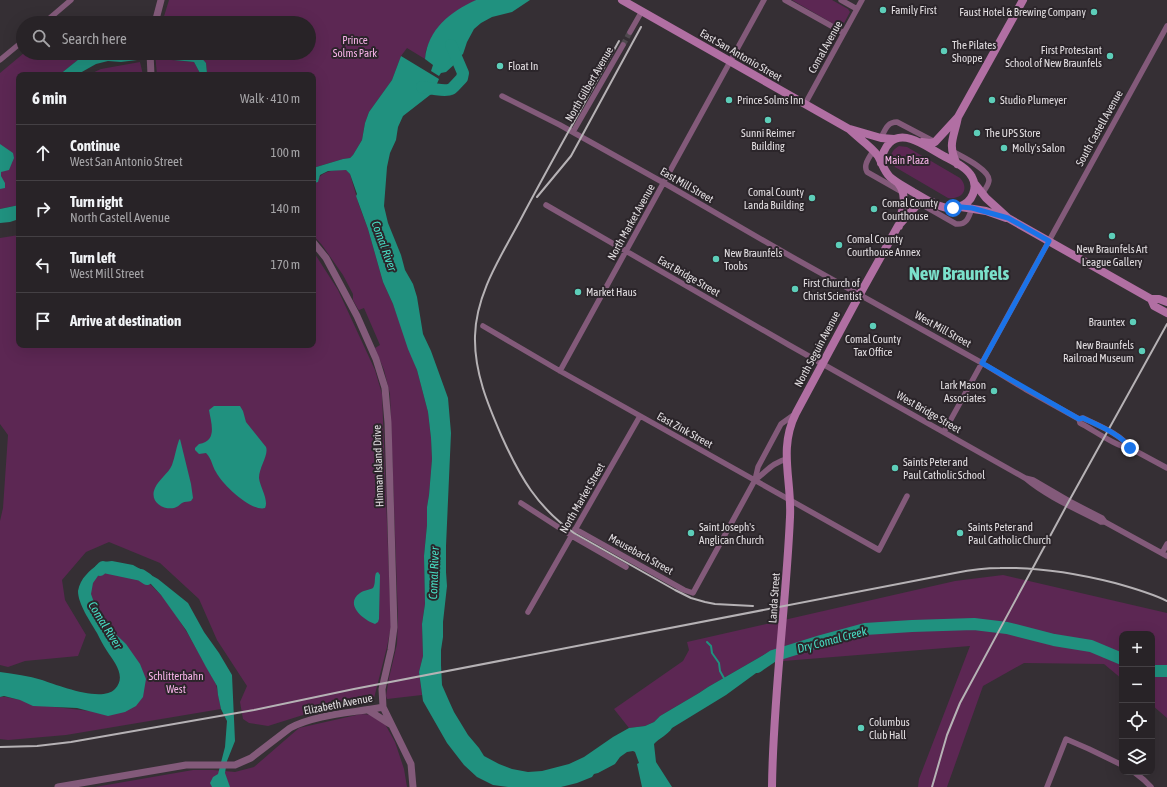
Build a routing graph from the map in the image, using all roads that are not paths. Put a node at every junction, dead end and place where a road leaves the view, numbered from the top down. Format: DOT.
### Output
graph roads {
  1 [pos="71,0"];
  2 [pos="160,0"];
  3 [pos="622,0"];
  4 [pos="764,0"];
  5 [pos="785,0"];
  6 [pos="841,0"];
  7 [pos="862,0"];
  8 [pos="1023,0"];
  9 [pos="857,9"];
  10 [pos="642,11"];
  11 [pos="52,16"];
  12 [pos="157,16"];
  13 [pos="1167,26"];
  14 [pos="630,32"];
  15 [pos="844,33"];
  16 [pos="623,45"];
  17 [pos="16,46"];
  18 [pos="0,59"];
  19 [pos="150,60"];
  20 [pos="730,62"];
  21 [pos="151,72"];
  22 [pos="502,96"];
  23 [pos="805,104"];
  24 [pos="958,117"];
  25 [pos="849,129"];
  26 [pos="573,132"];
  27 [pos="880,138"];
  28 [pos="894,139"];
  29 [pos="916,141"];
  30 [pos="935,142"];
  31 [pos="873,151"];
  32 [pos="952,151"];
  33 [pos="882,163"];
  34 [pos="957,164"];
  35 [pos="897,182"];
  36 [pos="664,183"];
  37 [pos="974,184"];
  38 [pos="904,193"];
  39 [pos="982,194"];
  40 [pos="932,202"];
  41 [pos="920,204"];
  42 [pos="546,205"];
  43 [pos="961,207"];
  44 [pos="972,208"];
  45 [pos="1008,218"];
  46 [pos="898,226"];
  47 [pos="1049,241"];
  48 [pos="316,246"];
  49 [pos="626,251"];
  50 [pos="860,294"];
  51 [pos="1151,299"];
  52 [pos="1167,302"];
  53 [pos="1167,313"];
  54 [pos="483,326"];
  55 [pos="982,363"];
  56 [pos="822,364"];
  57 [pos="560,371"];
  58 [pos="796,413"];
  59 [pos="640,416"];
  60 [pos="944,432"];
  61 [pos="787,460"];
  62 [pos="1167,468"];
  63 [pos="755,480"];
  64 [pos="907,496"];
  65 [pos="790,500"];
  66 [pos="521,504"];
  67 [pos="575,529"];
  68 [pos="572,536"];
  69 [pos="1167,544"];
  70 [pos="1164,555"];
  71 [pos="626,567"];
  72 [pos="696,589"];
  73 [pos="528,612"];
  74 [pos="383,707"];
  75 [pos="368,710"];
  76 [pos="390,724"];
  77 [pos="1119,764"];
  78 [pos="1138,775"];
  79 [pos="58,787"];
  80 [pos="413,787"];
  81 [pos="772,787"];
  82 [pos="1048,787"];
  83 [pos="1151,787"];
  1 -- 11 [label="street"];
  2 -- 12 [label="street"];
  3 -- 10 [label="main road, East San Antonio Street"];
  4 -- 20 [label="street, North Market Avenue"];
  5 -- 15 [label="street"];
  6 -- 9 [label="street"];
  7 -- 9 [label="street, Comal Avenue"];
  8 -- 24 [label="main road"];
  9 -- 15 [label="street, Comal Avenue"];
  10 -- 14 [label="street"];
  10 -- 20 [label="main road, East San Antonio Street"];
  13 -- 47 [label="street, South Castell Avenue"];
  15 -- 23 [label="street, Comal Avenue"];
  16 -- 26 [label="street, North Gilbert Avenue"];
  17 -- 18 [label="street"];
  19 -- 21 [label="street"];
  20 -- 23 [label="main road, East San Antonio Street"];
  20 -- 36 [label="street, North Market Avenue"];
  22 -- 26 [label="street, East Mill Street"];
  23 -- 25 [label="main road, East San Antonio Street"];
  24 -- 30 [label="main road"];
  24 -- 32 [label="main road"];
  25 -- 27 [label="main road, East San Antonio Street"];
  25 -- 31 [label="main road, East San Antonio Street"];
  26 -- 36 [label="street, East Mill Street"];
  27 -- 28 [label="main road, East San Antonio Street"];
  27 -- 30 [label="street"];
  28 -- 29 [label="main road"];
  28 -- 33 [label="main road"];
  29 -- 30 [label="main road"];
  29 -- 34 [label="main road"];
  31 -- 33 [label="main road, East San Antonio Street"];
  31 -- 38 [label="street"];
  32 -- 34 [label="main road"];
  32 -- 39 [label="street"];
  33 -- 35 [label="main road"];
  34 -- 37 [label="main road"];
  35 -- 38 [label="main road"];
  35 -- 40 [label="main road"];
  36 -- 49 [label="street, North Market Avenue"];
  36 -- 50 [label="street, East Mill Street"];
  37 -- 39 [label="main road"];
  37 -- 43 [label="main road"];
  38 -- 46 [label="main road, North Seguin Avenue"];
  39 -- 45 [label="main road"];
  40 -- 41 [label="main road"];
  40 -- 43 [label="main road"];
  41 -- 44 [label="street"];
  41 -- 46 [label="main road, North Seguin Avenue"];
  42 -- 49 [label="street, East Bridge Street"];
  43 -- 44 [label="main road"];
  44 -- 45 [label="main road"];
  45 -- 47 [label="main road"];
  46 -- 50 [label="main road, North Seguin Avenue"];
  47 -- 51 [label="main road"];
  47 -- 55 [label="street, South Castell Avenue"];
  48 -- 74 [label="street, Hinman Island Drive"];
  49 -- 56 [label="street, East Bridge Street"];
  49 -- 57 [label="street, North Market Avenue"];
  50 -- 55 [label="street, West Mill Street"];
  50 -- 56 [label="main road, North Seguin Avenue"];
  51 -- 52 [label="main road"];
  51 -- 53 [label="main road"];
  54 -- 57 [label="street, East Zink Street"];
  55 -- 60 [label="street, South Castell Avenue"];
  55 -- 62 [label="street, West Mill Street"];
  56 -- 58 [label="main road, North Seguin Avenue"];
  56 -- 60 [label="street, West Bridge Street"];
  57 -- 59 [label="street, East Zink Street"];
  58 -- 61 [label="main road, Landa Street"];
  58 -- 63 [label="street, North Seguin Avenue"];
  59 -- 63 [label="street, East Zink Street"];
  59 -- 67 [label="street, North Market Street"];
  60 -- 70 [label="street, West Bridge Street"];
  61 -- 63 [label="street, North Seguin Avenue"];
  61 -- 65 [label="main road, Landa Street"];
  63 -- 65 [label="street, East Zink Street"];
  63 -- 72 [label="street, North Seguin Avenue"];
  64 -- 65 [label="street, East Zink Street"];
  65 -- 81 [label="main road, Landa Street"];
  66 -- 68 [label="street, Meusebach Street"];
  67 -- 68 [label="street, North Market Street"];
  67 -- 72 [label="street, Meusebach Street"];
  68 -- 71 [label="street, Meusebach Street"];
  68 -- 73 [label="street, North Market Street"];
  69 -- 70 [label="street"];
  74 -- 75 [label="street, Elizabeth Avenue"];
  74 -- 76 [label="street, Elizabeth Avenue"];
  75 -- 76 [label="street"];
  75 -- 79 [label="street, Elizabeth Avenue"];
  76 -- 80 [label="street, Elizabeth Avenue"];
  77 -- 82 [label="street"];
  78 -- 83 [label="street"];
}
